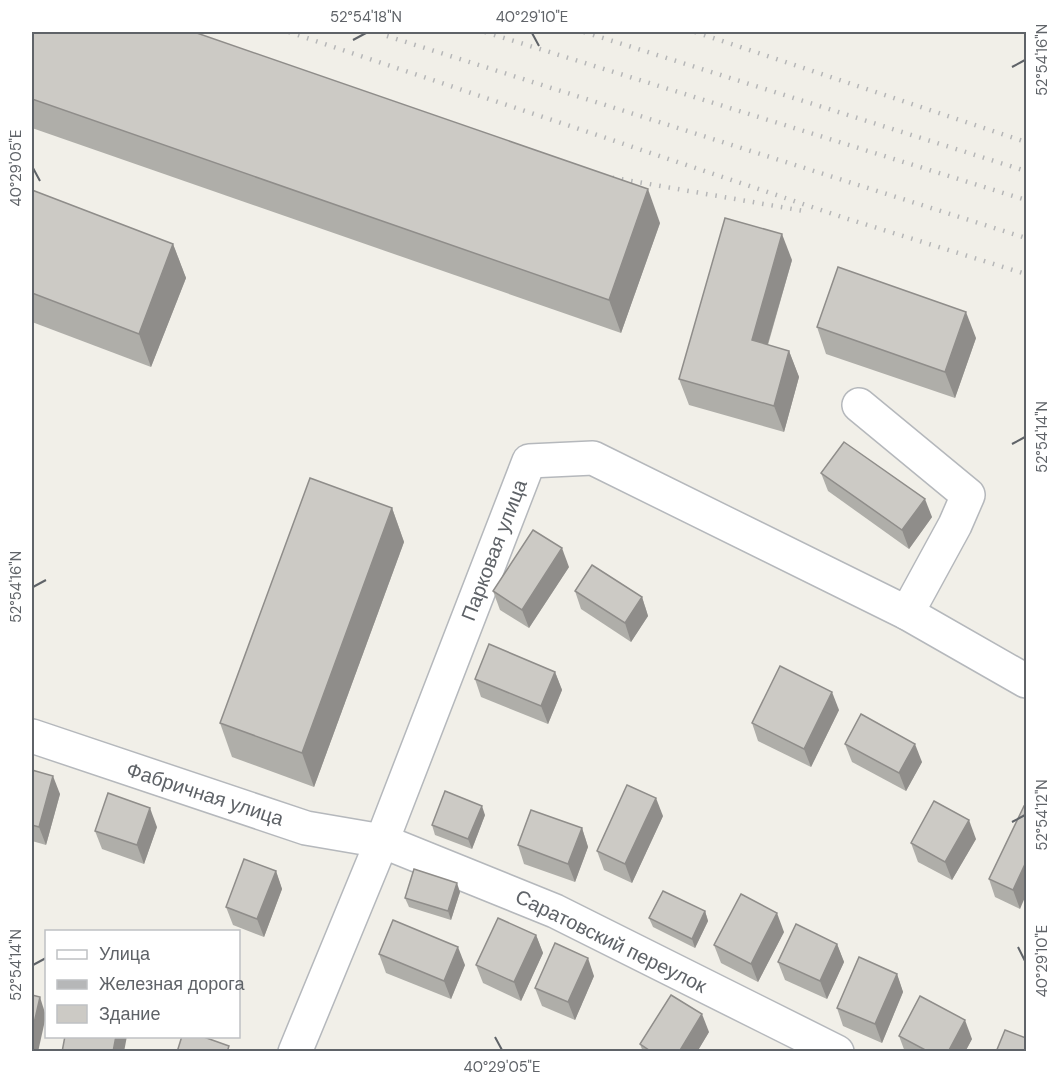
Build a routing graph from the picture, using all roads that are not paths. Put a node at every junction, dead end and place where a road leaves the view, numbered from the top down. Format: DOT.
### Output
graph roads {
  1 [pos="859,405"];
  2 [pos="907,613"];
  3 [pos="1026,681"];
  4 [pos="32,736"];
  5 [pos="382,841"];
  6 [pos="295,1052"];
  7 [pos="837,1052"];
  1 -- 2 [label="street"];
  2 -- 3 [label="street, Парковая улица"];
  2 -- 5 [label="street, Парковая улица"];
  4 -- 5 [label="street, Фабричная улица"];
  5 -- 6 [label="street, Парковая улица"];
  5 -- 7 [label="street, Саратовский переулок"];
}
